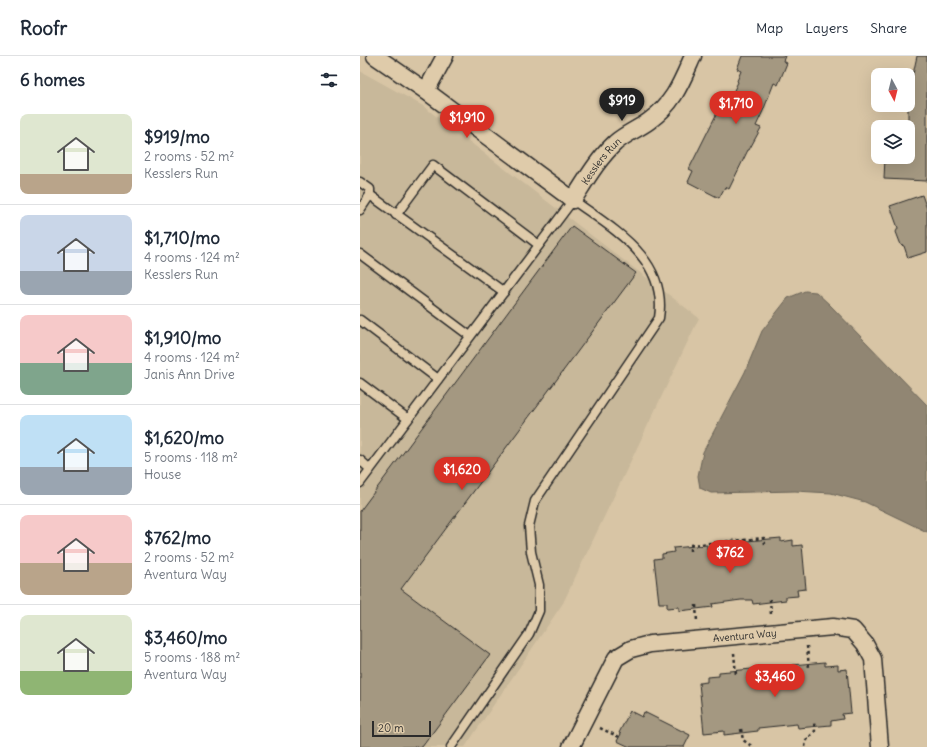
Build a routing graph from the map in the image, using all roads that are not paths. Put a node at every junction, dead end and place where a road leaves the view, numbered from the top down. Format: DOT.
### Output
graph roads {
  1 [pos="375,56"];
  2 [pos="445,56"];
  3 [pos="693,56"];
  4 [pos="426,91"];
  5 [pos="360,182"];
  6 [pos="370,196"];
  7 [pos="573,200"];
  8 [pos="360,210"];
  9 [pos="396,215"];
  10 [pos="539,245"];
  11 [pos="360,254"];
  12 [pos="504,292"];
  13 [pos="360,320"];
  14 [pos="470,336"];
  15 [pos="438,379"];
  16 [pos="360,383"];
  17 [pos="408,419"];
  18 [pos="360,460"];
  19 [pos="370,469"];
  20 [pos="360,483"];
  21 [pos="451,747"];
  22 [pos="571,747"];
  23 [pos="880,747"];
  1 -- 4 [label="street"];
  2 -- 4 [label="street"];
  3 -- 7 [label="street, Kesslers Run"];
  4 -- 7 [label="street"];
  5 -- 6 [label="lane"];
  6 -- 8 [label="lane"];
  6 -- 9 [label="lane"];
  7 -- 10 [label="lane"];
  7 -- 21 [label="lane"];
  9 -- 10 [label="lane"];
  9 -- 12 [label="lane"];
  10 -- 12 [label="lane"];
  11 -- 14 [label="lane"];
  12 -- 14 [label="lane"];
  13 -- 15 [label="lane"];
  14 -- 15 [label="lane"];
  15 -- 17 [label="lane"];
  16 -- 17 [label="lane"];
  17 -- 19 [label="lane"];
  18 -- 19 [label="lane"];
  19 -- 20 [label="lane"];
  22 -- 23 [label="street, Aventura Way"];
}
